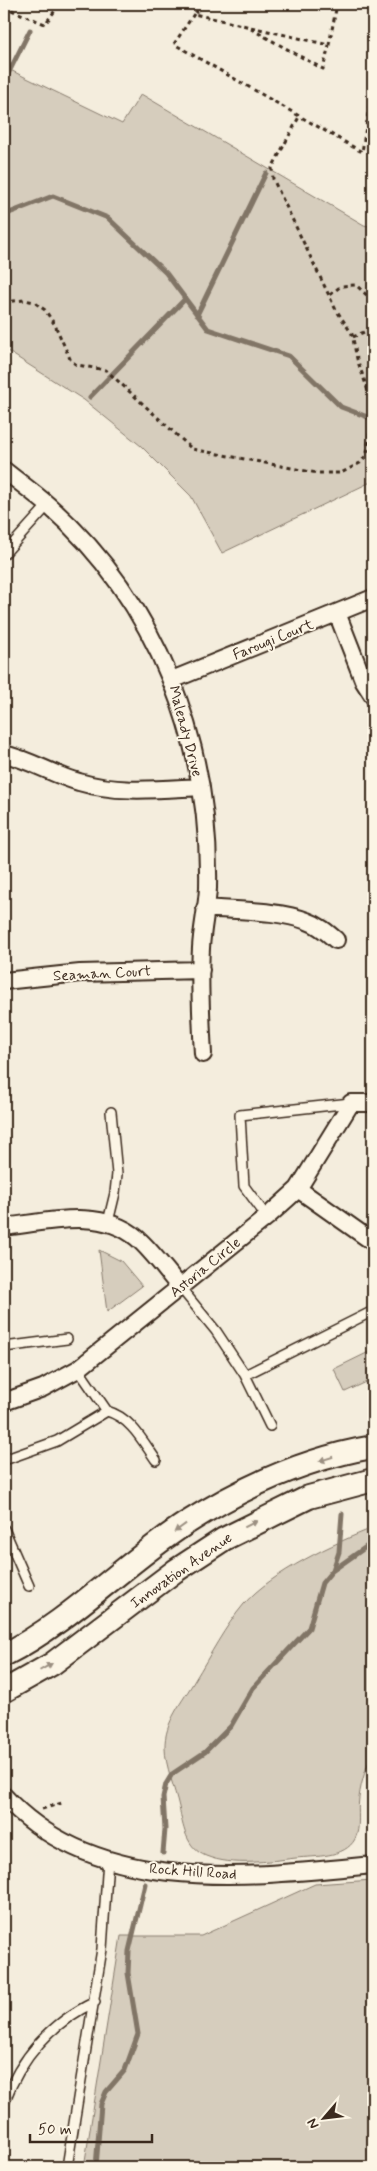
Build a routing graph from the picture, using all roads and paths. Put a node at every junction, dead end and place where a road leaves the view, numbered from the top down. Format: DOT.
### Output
graph roads {
  1 [pos="60,4"];
  2 [pos="203,4"];
  3 [pos="337,4"];
  4 [pos="4,7"];
  5 [pos="194,14"];
  6 [pos="246,26"];
  7 [pos="329,45"];
  8 [pos="373,82"];
  9 [pos="300,115"];
  10 [pos="330,295"];
  11 [pos="373,300"];
  12 [pos="4,302"];
  13 [pos="373,328"];
  14 [pos="353,337"];
  15 [pos="373,411"];
  16 [pos="4,470"];
  17 [pos="48,505"];
  18 [pos="4,554"];
  19 [pos="373,598"];
  20 [pos="337,613"];
  21 [pos="172,680"];
  22 [pos="373,696"];
  23 [pos="4,754"];
  24 [pos="202,787"];
  25 [pos="205,908"];
  26 [pos="336,940"];
  27 [pos="200,970"];
  28 [pos="4,981"];
  29 [pos="204,1054"];
  30 [pos="351,1103"];
  31 [pos="373,1103"];
  32 [pos="111,1112"];
  33 [pos="298,1189"];
  34 [pos="267,1217"];
  35 [pos="108,1222"];
  36 [pos="4,1227"];
  37 [pos="373,1242"];
  38 [pos="180,1287"];
  39 [pos="373,1311"];
  40 [pos="67,1339"];
  41 [pos="4,1347"];
  42 [pos="78,1369"];
  43 [pos="245,1376"];
  44 [pos="4,1402"];
  45 [pos="107,1411"];
  46 [pos="270,1426"];
  47 [pos="373,1447"];
  48 [pos="4,1460"];
  49 [pos="156,1460"];
  50 [pos="373,1480"];
  51 [pos="4,1529"];
  52 [pos="30,1586"];
  53 [pos="4,1655"];
  54 [pos="4,1691"];
  55 [pos="4,1796"];
  56 [pos="108,1859"];
  57 [pos="373,1865"];
  58 [pos="95,2002"];
  59 [pos="4,2103"];
  60 [pos="67,2167"];
  1 -- 4 [label="path"];
  2 -- 5 [label="path"];
  3 -- 7 [label="path"];
  5 -- 6 [label="path"];
  5 -- 9 [label="path"];
  6 -- 7 [label="path"];
  6 -- 7 [label="path"];
  8 -- 9 [label="path"];
  9 -- 10 [label="path"];
  10 -- 11 [label="path"];
  10 -- 14 [label="path"];
  12 -- 15 [label="path"];
  13 -- 14 [label="path"];
  14 -- 15 [label="path"];
  16 -- 17 [label="street, Maleady Drive"];
  17 -- 18 [label="lane"];
  17 -- 21 [label="street, Maleady Drive"];
  19 -- 20 [label="street, Farougi Court"];
  20 -- 21 [label="street, Farougi Court"];
  20 -- 22 [label="street"];
  21 -- 24 [label="street, Maleady Drive"];
  23 -- 24 [label="street"];
  24 -- 25 [label="street, Maleady Drive"];
  25 -- 26 [label="street"];
  25 -- 27 [label="street, Maleady Drive"];
  27 -- 28 [label="street, Seaman Court"];
  27 -- 29 [label="street, Maleady Drive"];
  30 -- 31 [label="street"];
  30 -- 33 [label="street, Astoria Circle"];
  30 -- 34 [label="lane"];
  32 -- 35 [label="lane"];
  33 -- 34 [label="street, Astoria Circle"];
  33 -- 37 [label="street"];
  34 -- 38 [label="street, Astoria Circle"];
  35 -- 36 [label="street"];
  35 -- 38 [label="street"];
  38 -- 42 [label="street, Astoria Circle"];
  38 -- 43 [label="lane"];
  39 -- 43 [label="lane"];
  40 -- 41 [label="lane"];
  42 -- 44 [label="street, Astoria Circle"];
  42 -- 45 [label="lane"];
  43 -- 46 [label="lane"];
  45 -- 48 [label="lane"];
  45 -- 49 [label="lane"];
  47 -- 53 [label="street, Innovation Avenue, one-way"];
  54 -- 50 [label="street, Innovation Avenue, one-way"];
  51 -- 52 [label="lane"];
  55 -- 56 [label="street, Rock Hill Road"];
  56 -- 57 [label="street, Rock Hill Road"];
  56 -- 58 [label="lane"];
  58 -- 59 [label="lane"];
  58 -- 60 [label="lane"];
}
